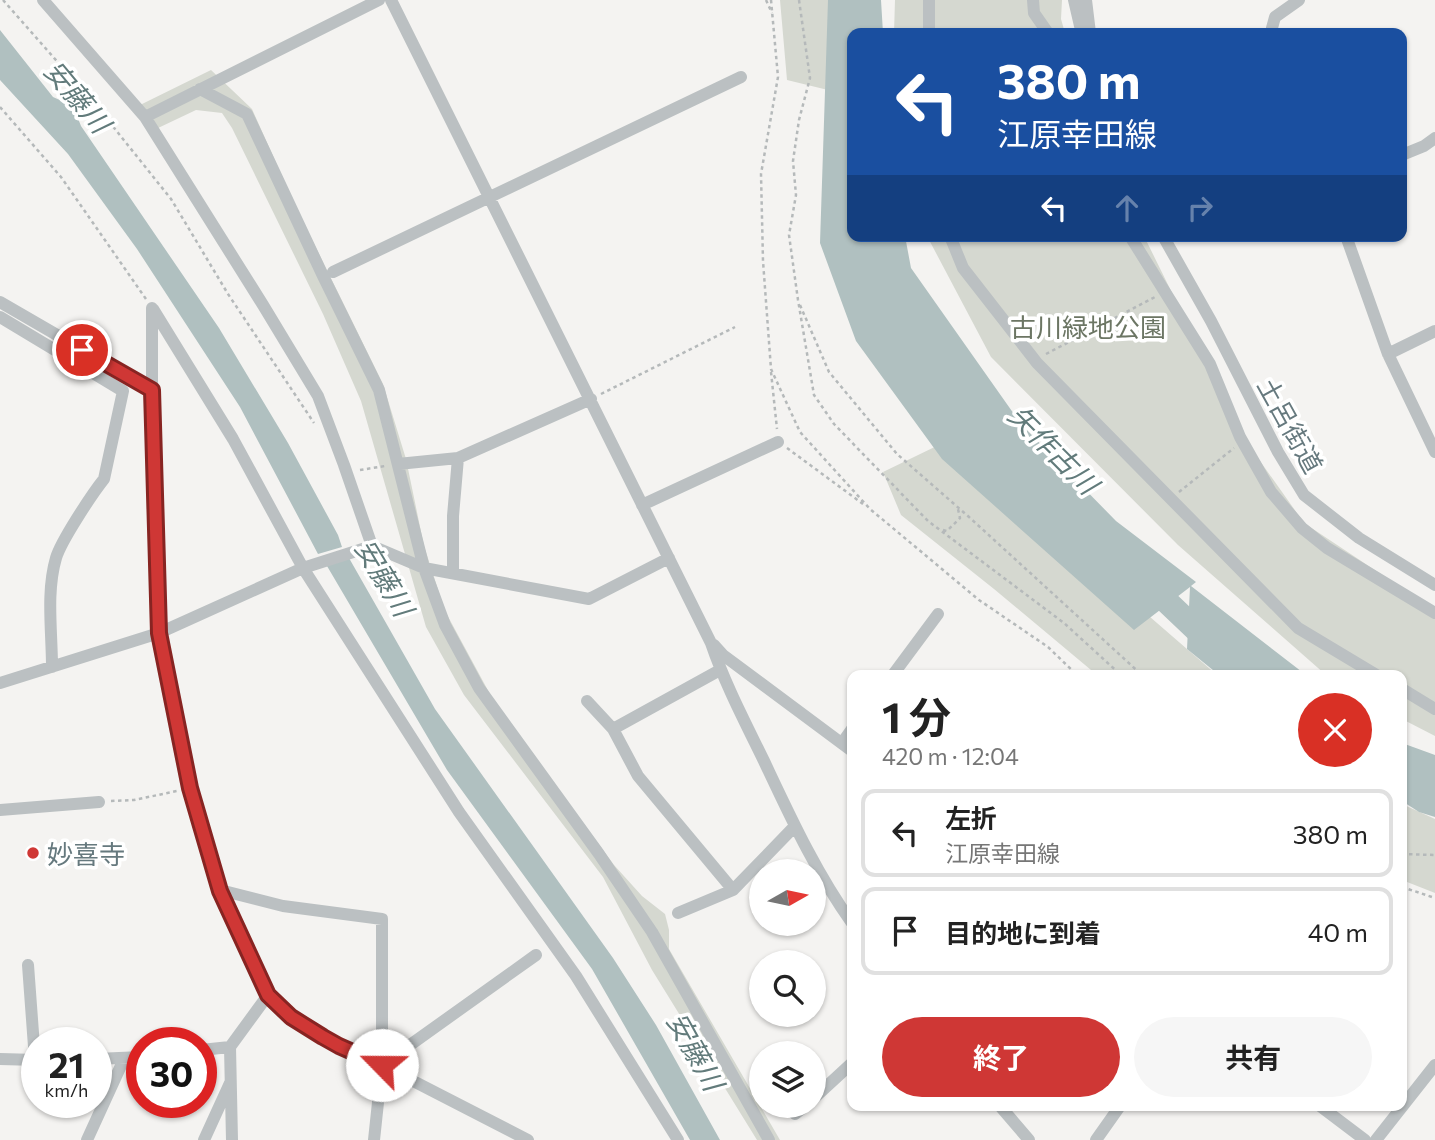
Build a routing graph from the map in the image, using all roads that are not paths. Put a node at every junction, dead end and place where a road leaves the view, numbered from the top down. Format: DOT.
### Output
graph roads {
  1 [pos="43,0"];
  2 [pos="379,0"];
  3 [pos="391,0"];
  4 [pos="929,0"];
  5 [pos="1033,0"];
  6 [pos="1074,0"];
  7 [pos="1086,0"];
  8 [pos="1299,0"];
  9 [pos="929,28"];
  10 [pos="1044,28"];
  11 [pos="1085,28"];
  12 [pos="1090,28"];
  13 [pos="1272,28"];
  14 [pos="741,77"];
  15 [pos="200,89"];
  16 [pos="145,117"];
  17 [pos="1435,138"];
  18 [pos="1407,152"];
  19 [pos="489,197"];
  20 [pos="952,242"];
  21 [pos="1134,242"];
  22 [pos="1166,242"];
  23 [pos="1348,242"];
  24 [pos="332,272"];
  25 [pos="3,316"];
  26 [pos="1435,331"];
  27 [pos="1388,354"];
  28 [pos="152,395"];
  29 [pos="592,399"];
  30 [pos="778,442"];
  31 [pos="1435,452"];
  32 [pos="458,458"];
  33 [pos="398,464"];
  34 [pos="642,505"];
  35 [pos="372,546"];
  36 [pos="669,558"];
  37 [pos="303,568"];
  38 [pos="424,568"];
  39 [pos="453,573"];
  40 [pos="1435,585"];
  41 [pos="1435,613"];
  42 [pos="938,614"];
  43 [pos="159,633"];
  44 [pos="711,643"];
  45 [pos="52,667"];
  46 [pos="720,670"];
  47 [pos="896,670"];
  48 [pos="1368,670"];
  49 [pos="0,683"];
  50 [pos="1407,692"];
  51 [pos="587,701"];
  52 [pos="1435,709"];
  53 [pos="613,729"];
  54 [pos="847,747"];
  55 [pos="99,802"];
  56 [pos="0,810"];
  57 [pos="795,826"];
  58 [pos="733,890"];
  59 [pos="220,891"];
  60 [pos="678,912"];
  61 [pos="847,916"];
  62 [pos="536,955"];
  63 [pos="29,965"];
  64 [pos="268,995"];
  65 [pos="34,1027"];
  66 [pos="230,1047"];
  67 [pos="217,1048"];
  68 [pos="0,1059"];
  69 [pos="21,1059"];
  70 [pos="112,1059"];
  71 [pos="124,1059"];
  72 [pos="382,1065"];
  73 [pos="1435,1065"];
  74 [pos="847,1068"];
  75 [pos="232,1079"];
  76 [pos="826,1087"];
  77 [pos="1407,1101"];
  78 [pos="1004,1111"];
  79 [pos="1116,1111"];
  80 [pos="1327,1111"];
  81 [pos="1399,1111"];
  82 [pos="505,1134"];
  83 [pos="87,1140"];
  84 [pos="204,1140"];
  85 [pos="232,1140"];
  86 [pos="374,1140"];
  87 [pos="528,1140"];
  88 [pos="678,1140"];
  89 [pos="769,1140"];
  90 [pos="1029,1140"];
  91 [pos="1096,1140"];
  92 [pos="1365,1140"];
  93 [pos="1376,1140"];
  1 -- 16 [label="street"];
  2 -- 15 [label="street"];
  3 -- 19 [label="street"];
  4 -- 9 [label="street"];
  5 -- 10 [label="street"];
  6 -- 11 [label="street"];
  7 -- 12 [label="street"];
  8 -- 13 [label="street"];
  14 -- 19 [label="street"];
  15 -- 16 [label="street"];
  15 -- 33 [label="street"];
  16 -- 35 [label="street"];
  17 -- 18 [label="street"];
  19 -- 24 [label="street"];
  19 -- 29 [label="street"];
  20 -- 48 [label="street"];
  21 -- 41 [label="street"];
  22 -- 40 [label="street, 土呂街道"];
  23 -- 27 [label="street"];
  25 -- 28 [label="street"];
  25 -- 45 [label="street"];
  26 -- 27 [label="street"];
  27 -- 31 [label="street"];
  28 -- 37 [label="street"];
  28 -- 43 [label="street"];
  29 -- 32 [label="street"];
  29 -- 34 [label="street"];
  30 -- 34 [label="street"];
  32 -- 33 [label="street"];
  32 -- 39 [label="street"];
  33 -- 38 [label="street"];
  34 -- 36 [label="street"];
  35 -- 37 [label="street"];
  35 -- 38 [label="street"];
  36 -- 39 [label="street"];
  36 -- 44 [label="street"];
  37 -- 43 [label="street"];
  37 -- 88 [label="street"];
  38 -- 39 [label="street"];
  38 -- 89 [label="street"];
  42 -- 47 [label="street"];
  43 -- 45 [label="street"];
  43 -- 59 [label="street"];
  44 -- 46 [label="street"];
  44 -- 54 [label="street"];
  45 -- 49 [label="street"];
  46 -- 53 [label="street"];
  46 -- 57 [label="street"];
  50 -- 52 [label="street"];
  51 -- 53 [label="street"];
  53 -- 58 [label="street"];
  55 -- 56 [label="street"];
  57 -- 58 [label="street"];
  57 -- 61 [label="street"];
  58 -- 60 [label="street"];
  59 -- 64 [label="street"];
  59 -- 72 [label="street"];
  62 -- 72 [label="street"];
  63 -- 65 [label="street"];
  64 -- 66 [label="street"];
  64 -- 72 [label="street"];
  66 -- 67 [label="street"];
  66 -- 75 [label="street"];
  68 -- 69 [label="street"];
  70 -- 71 [label="street"];
  71 -- 83 [label="street"];
  72 -- 82 [label="street"];
  72 -- 86 [label="street"];
  73 -- 77 [label="street"];
  74 -- 76 [label="street"];
  75 -- 84 [label="street"];
  75 -- 85 [label="street"];
  78 -- 90 [label="street"];
  79 -- 91 [label="street"];
  80 -- 92 [label="street"];
  81 -- 93 [label="street"];
  82 -- 87 [label="street"];
}
